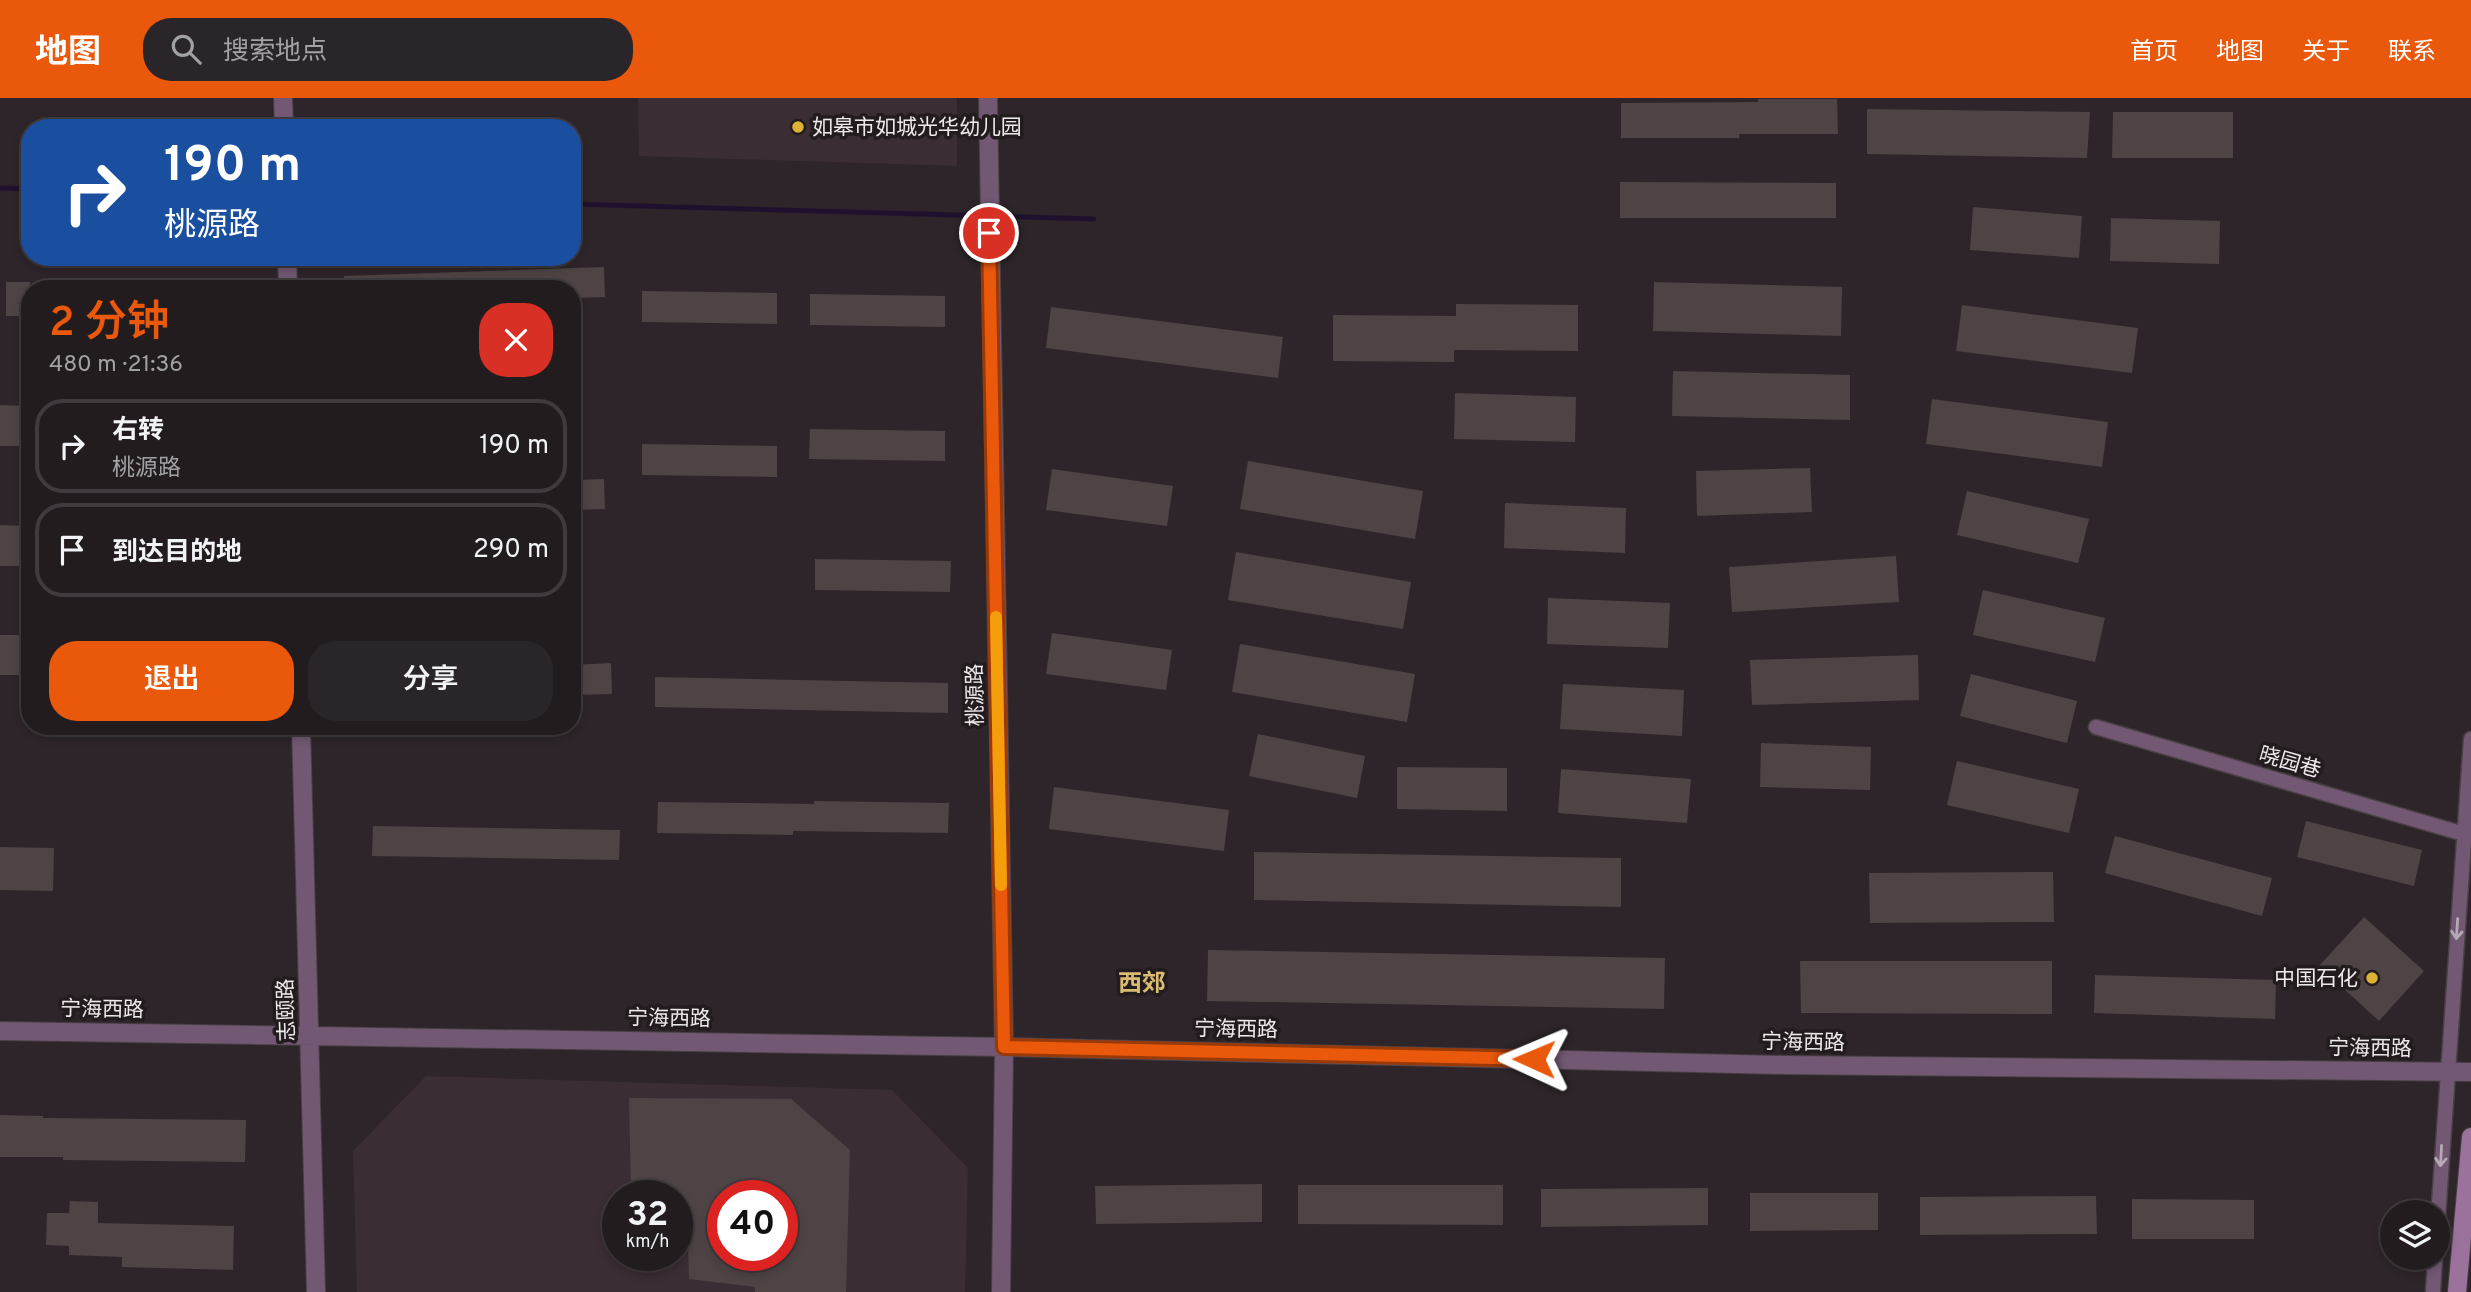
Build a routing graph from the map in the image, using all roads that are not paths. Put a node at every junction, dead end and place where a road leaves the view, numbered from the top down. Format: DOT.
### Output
graph roads {
  1 [pos="283,98"];
  2 [pos="988,98"];
  3 [pos="284,119"];
  4 [pos="2096,727"];
  5 [pos="300,735"];
  6 [pos="2471,738"];
  7 [pos="2468,836"];
  8 [pos="0,1031"];
  9 [pos="309,1034"];
  10 [pos="1004,1047"];
  11 [pos="2446,1072"];
  12 [pos="2471,1072"];
  13 [pos="2471,1137"];
  14 [pos="2439,1200"];
  15 [pos="2434,1270"];
  16 [pos="316,1292"];
  17 [pos="1001,1292"];
  18 [pos="2433,1292"];
  19 [pos="2457,1292"];
  1 -- 3 [label="street"];
  2 -- 10 [label="street, 桃源路"];
  4 -- 7 [label="street, 晓园巷"];
  5 -- 9 [label="street, 志颐路"];
  6 -- 7 [label="street"];
  7 -- 11 [label="street, one-way"];
  8 -- 9 [label="street, 宁海西路"];
  9 -- 10 [label="street, 宁海西路"];
  9 -- 16 [label="street, 志颐路"];
  10 -- 11 [label="street, 宁海西路"];
  10 -- 17 [label="street, 桃源路"];
  11 -- 12 [label="street, 宁海西路"];
  11 -- 14 [label="street, one-way"];
  13 -- 19 [label="main road"];
  15 -- 18 [label="street"];
}
